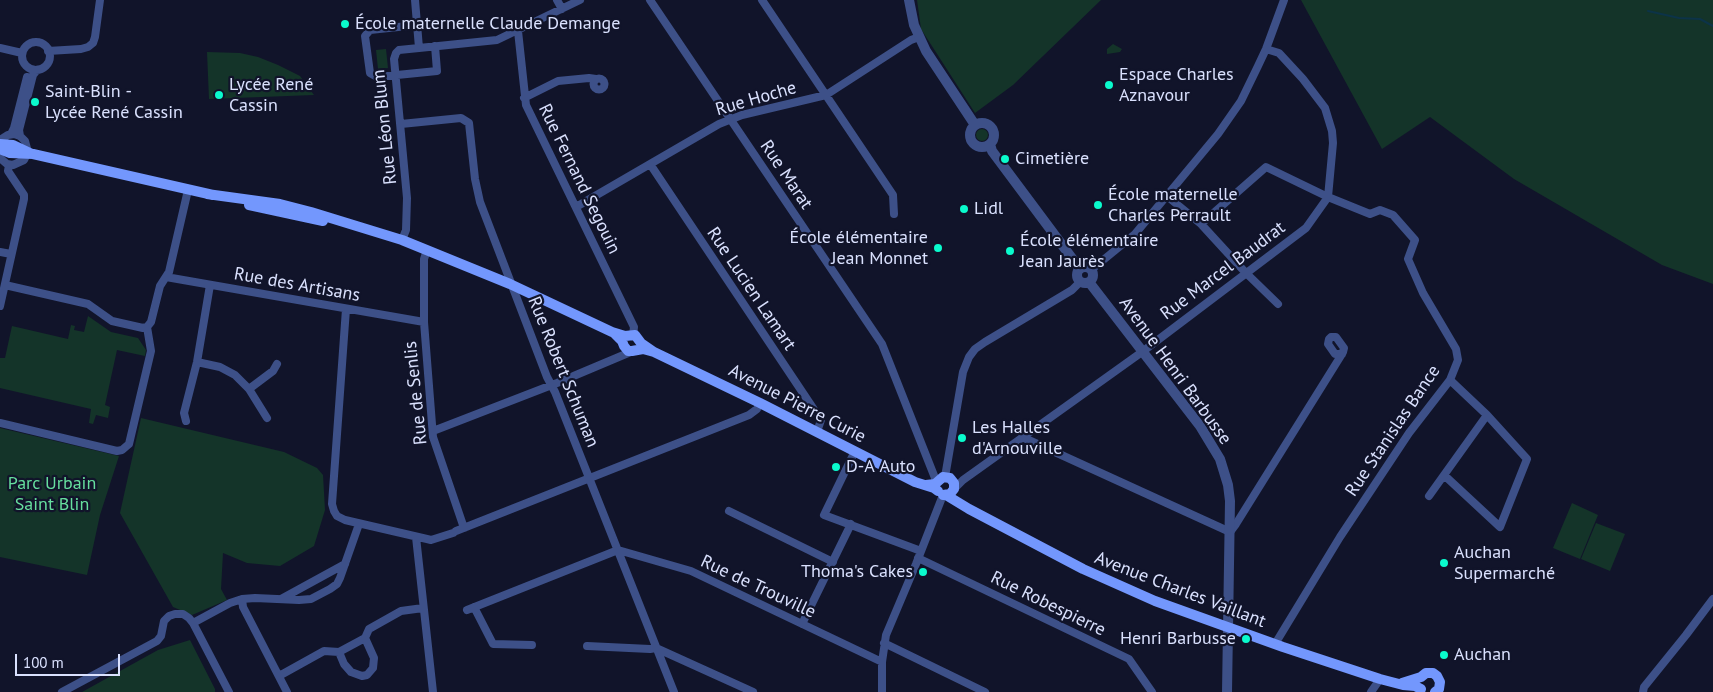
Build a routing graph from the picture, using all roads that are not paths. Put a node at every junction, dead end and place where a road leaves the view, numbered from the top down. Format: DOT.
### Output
graph roads {
  1 [pos="100,0"];
  2 [pos="415,0"];
  3 [pos="557,0"];
  4 [pos="580,0"];
  5 [pos="650,0"];
  6 [pos="762,0"];
  7 [pos="909,0"];
  8 [pos="1284,0"];
  9 [pos="562,9"];
  10 [pos="417,25"];
  11 [pos="518,31"];
  12 [pos="919,38"];
  13 [pos="435,46"];
  14 [pos="0,48"];
  15 [pos="419,48"];
  16 [pos="1266,49"];
  17 [pos="48,51"];
  18 [pos="22,53"];
  19 [pos="28,68"];
  20 [pos="37,70"];
  21 [pos="395,75"];
  22 [pos="596,79"];
  23 [pos="826,95"];
  24 [pos="524,98"];
  25 [pos="730,118"];
  26 [pos="401,124"];
  27 [pos="975,125"];
  28 [pos="11,134"];
  29 [pos="20,136"];
  30 [pos="0,140"];
  31 [pos="0,144"];
  32 [pos="990,144"];
  33 [pos="0,149"];
  34 [pos="29,153"];
  35 [pos="0,158"];
  36 [pos="650,164"];
  37 [pos="9,165"];
  38 [pos="188,190"];
  39 [pos="1168,197"];
  40 [pos="1328,197"];
  41 [pos="576,207"];
  42 [pos="894,214"];
  43 [pos="1201,224"];
  44 [pos="402,240"];
  45 [pos="427,250"];
  46 [pos="0,252"];
  47 [pos="11,254"];
  48 [pos="1080,269"];
  49 [pos="1091,270"];
  50 [pos="1245,272"];
  51 [pos="166,277"];
  52 [pos="1084,282"];
  53 [pos="510,284"];
  54 [pos="5,285"];
  55 [pos="210,285"];
  56 [pos="1278,304"];
  57 [pos="0,306"];
  58 [pos="346,309"];
  59 [pos="424,322"];
  60 [pos="147,327"];
  61 [pos="630,345"];
  62 [pos="1142,352"];
  63 [pos="1342,354"];
  64 [pos="197,362"];
  65 [pos="277,364"];
  66 [pos="1450,380"];
  67 [pos="551,385"];
  68 [pos="249,389"];
  69 [pos="760,403"];
  70 [pos="1487,415"];
  71 [pos="268,418"];
  72 [pos="186,421"];
  73 [pos="0,423"];
  74 [pos="433,430"];
  75 [pos="817,432"];
  76 [pos="1022,437"];
  77 [pos="855,451"];
  78 [pos="1444,475"];
  79 [pos="590,478"];
  80 [pos="943,485"];
  81 [pos="1429,496"];
  82 [pos="729,511"];
  83 [pos="360,524"];
  84 [pos="851,524"];
  85 [pos="464,528"];
  86 [pos="1230,532"];
  87 [pos="416,537"];
  88 [pos="618,550"];
  89 [pos="920,554"];
  90 [pos="833,562"];
  91 [pos="345,564"];
  92 [pos="242,599"];
  93 [pos="281,599"];
  94 [pos="1712,601"];
  95 [pos="423,608"];
  96 [pos="193,623"];
  97 [pos="802,624"];
  98 [pos="1228,628"];
  99 [pos="364,638"];
  100 [pos="884,643"];
  101 [pos="1275,644"];
  102 [pos="532,645"];
  103 [pos="587,646"];
  104 [pos="656,648"];
  105 [pos="339,652"];
  106 [pos="882,662"];
  107 [pos="279,676"];
  108 [pos="1421,677"];
  109 [pos="1380,679"];
  110 [pos="1396,683"];
  111 [pos="1438,687"];
  112 [pos="1422,690"];
  113 [pos="62,692"];
  114 [pos="229,692"];
  115 [pos="287,692"];
  116 [pos="433,692"];
  117 [pos="674,692"];
  118 [pos="753,692"];
  119 [pos="882,692"];
  120 [pos="985,692"];
  121 [pos="1152,692"];
  122 [pos="1227,692"];
  123 [pos="1371,692"];
  124 [pos="1448,692"];
  125 [pos="1643,692"];
  1 -- 17 [label="street"];
  2 -- 10 [label="street"];
  3 -- 9 [label="street"];
  4 -- 9 [label="street"];
  5 -- 25 [label="street, Rue Marat"];
  6 -- 23 [label="street"];
  7 -- 12 [label="street"];
  8 -- 16 [label="street"];
  9 -- 11 [label="street"];
  10 -- 15 [label="street"];
  10 -- 21 [label="street"];
  11 -- 13 [label="street"];
  11 -- 24 [label="street, Rue Fernand Segouin"];
  12 -- 23 [label="street, Rue Hoche"];
  12 -- 27 [label="street"];
  13 -- 15 [label="street"];
  13 -- 21 [label="street"];
  14 -- 18 [label="street"];
  15 -- 21 [label="street, Rue Léon Blum"];
  16 -- 39 [label="street"];
  16 -- 40 [label="street"];
  17 -- 18 [label="street"];
  17 -- 20 [label="street"];
  18 -- 19 [label="street"];
  19 -- 20 [label="street"];
  19 -- 28 [label="street"];
  20 -- 29 [label="street"];
  21 -- 26 [label="street, Rue Léon Blum"];
  22 -- 24 [label="street"];
  23 -- 25 [label="street, Rue Hoche"];
  23 -- 42 [label="street"];
  24 -- 41 [label="street, Rue Fernand Segouin"];
  25 -- 36 [label="street, Rue Hoche"];
  25 -- 80 [label="street, Rue Marat"];
  26 -- 44 [label="street, Rue Léon Blum"];
  26 -- 53 [label="street, Rue Robert Schuman"];
  27 -- 32 [label="street"];
  27 -- 32 [label="street"];
  28 -- 29 [label="street"];
  28 -- 30 [label="street"];
  29 -- 34 [label="street"];
  31 -- 34 [label="main road"];
  32 -- 48 [label="street"];
  33 -- 34 [label="main road"];
  34 -- 37 [label="street"];
  34 -- 38 [label="main road, Avenue Pierre Curie"];
  35 -- 37 [label="street"];
  36 -- 41 [label="street, Rue Hoche"];
  36 -- 75 [label="street, Rue Lucien Lamart"];
  37 -- 47 [label="street"];
  38 -- 44 [label="main road, Avenue Pierre Curie"];
  38 -- 51 [label="street"];
  39 -- 43 [label="street"];
  39 -- 49 [label="street"];
  40 -- 43 [label="street"];
  40 -- 50 [label="street, Rue Marcel Baudrat"];
  40 -- 66 [label="street, Rue Stanislas Bance"];
  41 -- 61 [label="street, Rue Fernand Segouin"];
  43 -- 50 [label="street"];
  44 -- 45 [label="main road, Avenue Pierre Curie"];
  45 -- 53 [label="main road, Avenue Pierre Curie"];
  45 -- 59 [label="street, Rue de Senlis"];
  46 -- 47 [label="street"];
  47 -- 54 [label="street"];
  48 -- 49 [label="street"];
  48 -- 52 [label="street"];
  49 -- 52 [label="street"];
  50 -- 56 [label="street"];
  50 -- 62 [label="street, Rue Marcel Baudrat"];
  51 -- 55 [label="street, Rue des Artisans"];
  51 -- 60 [label="street"];
  52 -- 62 [label="street, Avenue Henri Barbusse"];
  52 -- 80 [label="street"];
  53 -- 61 [label="main road, Avenue Pierre Curie"];
  53 -- 67 [label="street, Rue Robert Schuman"];
  54 -- 57 [label="street"];
  54 -- 60 [label="street"];
  55 -- 58 [label="street, Rue des Artisans"];
  55 -- 64 [label="street"];
  58 -- 59 [label="street, Rue des Artisans"];
  58 -- 83 [label="street"];
  59 -- 74 [label="street, Rue de Senlis"];
  60 -- 73 [label="street"];
  61 -- 67 [label="street"];
  61 -- 69 [label="main road, Avenue Pierre Curie"];
  62 -- 76 [label="street, Rue Marcel Baudrat"];
  62 -- 86 [label="street, Avenue Henri Barbusse"];
  63 -- 86 [label="street"];
  64 -- 68 [label="street"];
  64 -- 72 [label="street"];
  65 -- 68 [label="street"];
  66 -- 70 [label="street"];
  66 -- 101 [label="street, Rue Stanislas Bance"];
  67 -- 74 [label="street"];
  67 -- 79 [label="street, Rue Robert Schuman"];
  68 -- 71 [label="street"];
  69 -- 75 [label="main road, Avenue Pierre Curie"];
  69 -- 79 [label="street"];
  70 -- 78 [label="street"];
  70 -- 78 [label="street"];
  74 -- 85 [label="street, Rue de Senlis"];
  75 -- 77 [label="main road, Avenue Pierre Curie"];
  76 -- 80 [label="street, Rue Marcel Baudrat"];
  76 -- 86 [label="street"];
  77 -- 80 [label="main road, Avenue Pierre Curie"];
  77 -- 84 [label="street, Rue Robespierre"];
  78 -- 81 [label="street"];
  79 -- 85 [label="street"];
  79 -- 88 [label="street, Rue Robert Schuman"];
  80 -- 89 [label="street"];
  80 -- 98 [label="main road, Avenue Charles Vaillant"];
  82 -- 90 [label="street"];
  83 -- 87 [label="street"];
  83 -- 91 [label="street"];
  84 -- 89 [label="street, Rue Robespierre"];
  84 -- 90 [label="street"];
  85 -- 87 [label="street"];
  86 -- 98 [label="street, Avenue Henri Barbusse"];
  87 -- 95 [label="street"];
  88 -- 97 [label="street, Rue de Trouville"];
  88 -- 102 [label="street"];
  88 -- 104 [label="street, Rue Robert Schuman"];
  89 -- 100 [label="street"];
  89 -- 121 [label="street, Rue Robespierre"];
  90 -- 97 [label="street"];
  91 -- 93 [label="street"];
  91 -- 93 [label="street"];
  92 -- 93 [label="street"];
  92 -- 96 [label="street"];
  92 -- 107 [label="street"];
  94 -- 125 [label="street"];
  95 -- 99 [label="street"];
  95 -- 116 [label="street"];
  96 -- 113 [label="street"];
  96 -- 114 [label="street"];
  97 -- 106 [label="street, Rue de Trouville"];
  98 -- 101 [label="main road, Avenue Charles Vaillant"];
  98 -- 122 [label="street, Avenue Henri Barbusse"];
  99 -- 105 [label="street"];
  99 -- 105 [label="street"];
  100 -- 106 [label="street"];
  100 -- 120 [label="street"];
  101 -- 109 [label="main road, Avenue Charles Vaillant"];
  103 -- 104 [label="street"];
  104 -- 117 [label="street, Rue Robert Schuman"];
  104 -- 118 [label="street"];
  105 -- 107 [label="street"];
  106 -- 119 [label="street"];
  107 -- 115 [label="street"];
  108 -- 110 [label="main road, Avenue Charles Vaillant"];
  108 -- 111 [label="main road"];
  108 -- 112 [label="main road"];
  109 -- 110 [label="main road, Avenue Charles Vaillant"];
  109 -- 123 [label="street"];
  110 -- 112 [label="main road, Avenue Charles Vaillant"];
  111 -- 124 [label="main road"];
}
